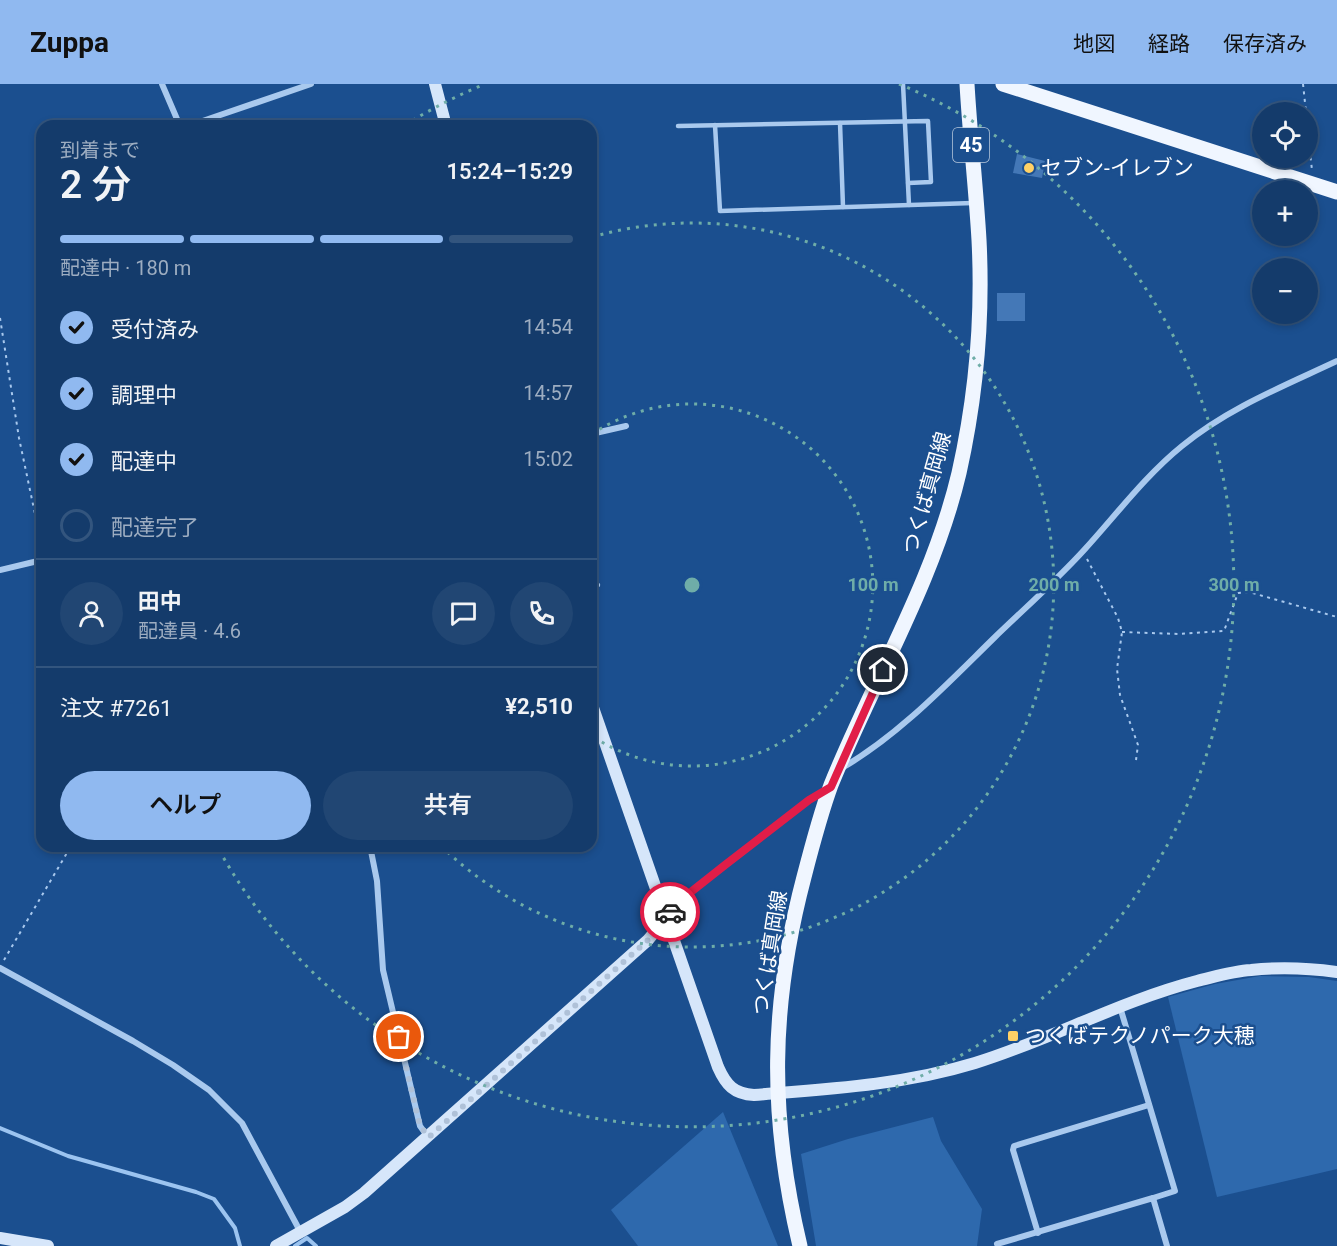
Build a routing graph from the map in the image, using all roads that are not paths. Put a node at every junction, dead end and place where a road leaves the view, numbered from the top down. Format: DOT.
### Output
graph roads {
  1 [pos="162,84"];
  2 [pos="311,84"];
  3 [pos="435,84"];
  4 [pos="903,84"];
  5 [pos="967,84"];
  6 [pos="1003,84"];
  7 [pos="1020,87"];
  8 [pos="177,120"];
  9 [pos="206,120"];
  10 [pos="444,120"];
  11 [pos="904,121"];
  12 [pos="840,123"];
  13 [pos="715,125"];
  14 [pos="678,126"];
  15 [pos="908,183"];
  16 [pos="1337,192"];
  17 [pos="976,203"];
  18 [pos="909,205"];
  19 [pos="843,207"];
  20 [pos="1337,361"];
  21 [pos="626,426"];
  22 [pos="597,433"];
  23 [pos="36,561"];
  24 [pos="0,570"];
  25 [pos="597,726"];
  26 [pos="838,770"];
  27 [pos="831,787"];
  28 [pos="371,852"];
  29 [pos="667,917"];
  30 [pos="0,968"];
  31 [pos="1337,972"];
  32 [pos="1120,1007"];
  33 [pos="777,1093"];
  34 [pos="1149,1105"];
  35 [pos="429,1137"];
  36 [pos="1154,1198"];
  37 [pos="300,1231"];
  38 [pos="1038,1233"];
  39 [pos="0,1238"];
  40 [pos="48,1246"];
  41 [pos="276,1246"];
  42 [pos="800,1246"];
  43 [pos="998,1246"];
  44 [pos="1167,1246"];
  1 -- 8 [label="street"];
  2 -- 9 [label="street"];
  3 -- 10 [label="street"];
  4 -- 11 [label="lane"];
  5 -- 17 [label="main road, つくば真岡線 / 45"];
  6 -- 7 [label="main road"];
  7 -- 16 [label="main road"];
  11 -- 12 [label="lane"];
  11 -- 15 [label="lane"];
  11 -- 15 [label="lane"];
  12 -- 13 [label="lane"];
  12 -- 19 [label="lane"];
  13 -- 14 [label="lane"];
  13 -- 19 [label="lane"];
  15 -- 18 [label="lane"];
  17 -- 18 [label="lane"];
  17 -- 26 [label="main road, つくば真岡線 / 45"];
  18 -- 19 [label="lane"];
  20 -- 26 [label="street"];
  21 -- 22 [label="street"];
  23 -- 24 [label="street"];
  25 -- 29 [label="street"];
  26 -- 27 [label="main road, つくば真岡線 / 45"];
  27 -- 29 [label="street"];
  27 -- 33 [label="main road, つくば真岡線 / 45"];
  28 -- 35 [label="street"];
  29 -- 33 [label="street"];
  29 -- 35 [label="street"];
  30 -- 37 [label="street"];
  31 -- 32 [label="street"];
  32 -- 33 [label="street"];
  32 -- 34 [label="street"];
  33 -- 42 [label="main road, つくば真岡線 / 45"];
  34 -- 36 [label="street"];
  34 -- 38 [label="street"];
  35 -- 37 [label="street"];
  36 -- 38 [label="street"];
  36 -- 44 [label="street"];
  37 -- 41 [label="street"];
  38 -- 43 [label="street"];
  39 -- 40 [label="street"];
}
